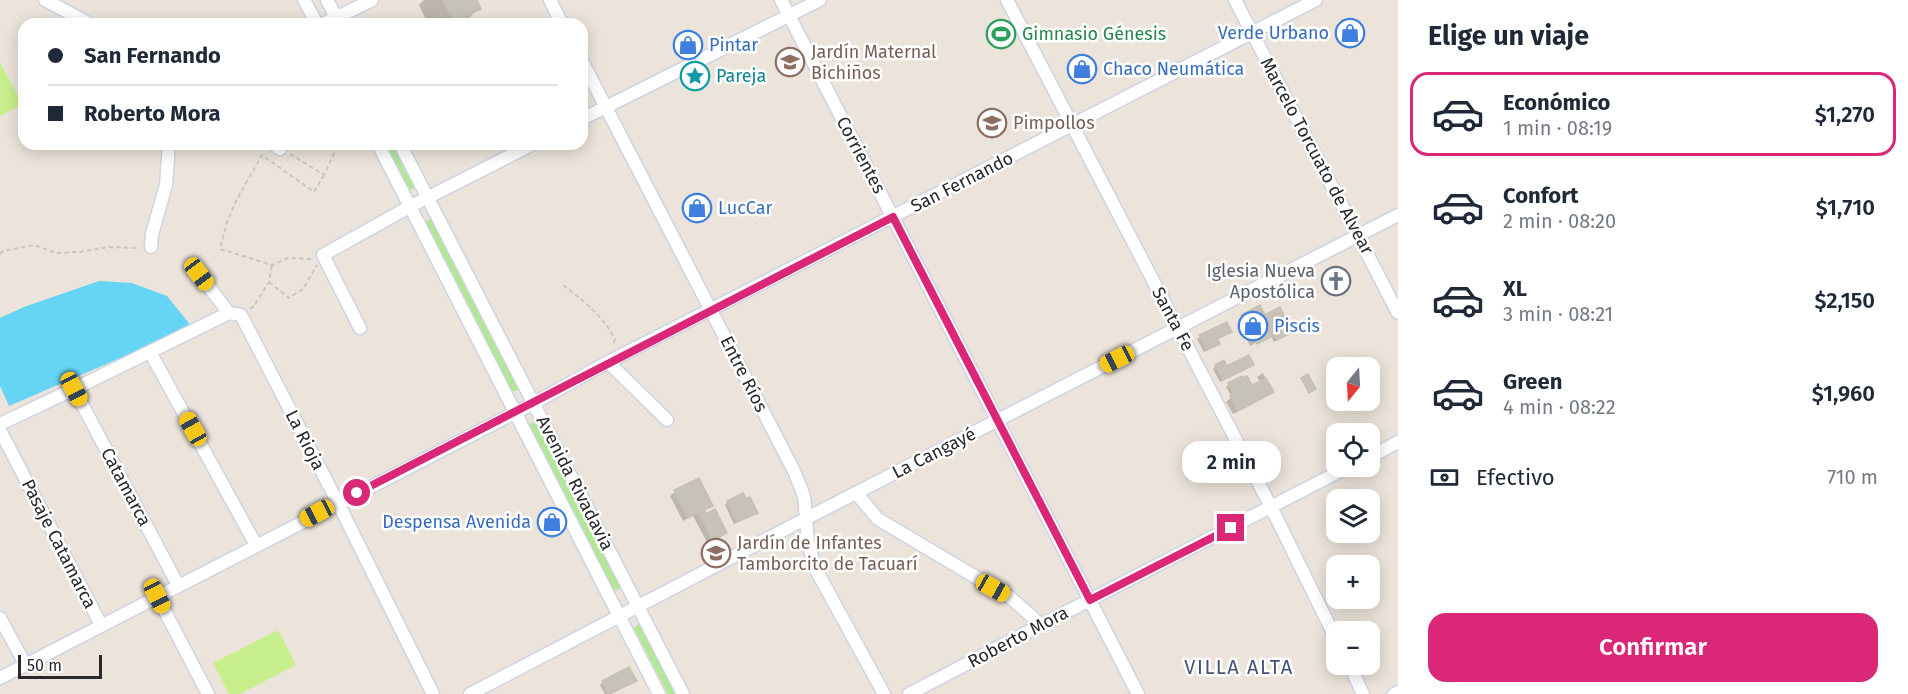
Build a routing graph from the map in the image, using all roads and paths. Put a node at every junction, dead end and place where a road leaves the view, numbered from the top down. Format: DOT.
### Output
graph roads {
  1 [pos="45,0"];
  2 [pos="304,0"];
  3 [pos="327,0"];
  4 [pos="372,0"];
  5 [pos="550,0"];
  6 [pos="780,0"];
  7 [pos="820,0"];
  8 [pos="1007,0"];
  9 [pos="1235,0"];
  10 [pos="1316,0"];
  11 [pos="789,16"];
  12 [pos="79,18"];
  13 [pos="314,18"];
  14 [pos="336,18"];
  15 [pos="343,18"];
  16 [pos="559,18"];
  17 [pos="1252,34"];
  18 [pos="588,72"];
  19 [pos="606,107"];
  20 [pos="588,116"];
  21 [pos="1072,126"];
  22 [pos="169,150"];
  23 [pos="284,150"];
  24 [pos="336,150"];
  25 [pos="381,150"];
  26 [pos="402,150"];
  27 [pos="521,150"];
  28 [pos="324,175"];
  29 [pos="427,198"];
  30 [pos="411,207"];
  31 [pos="1398,215"];
  32 [pos="893,217"];
  33 [pos="1358,235"];
  34 [pos="151,247"];
  35 [pos="0,254"];
  36 [pos="323,255"];
  37 [pos="272,265"];
  38 [pos="199,274"];
  39 [pos="269,282"];
  40 [pos="563,285"];
  41 [pos="711,311"];
  42 [pos="1398,313"];
  43 [pos="235,314"];
  44 [pos="360,328"];
  45 [pos="1177,328"];
  46 [pos="150,352"];
  47 [pos="608,363"];
  48 [pos="74,389"];
  49 [pos="534,403"];
  50 [pos="514,412"];
  51 [pos="667,420"];
  52 [pos="997,420"];
  53 [pos="0,424"];
  54 [pos="0,430"];
  55 [pos="1398,442"];
  56 [pos="1380,452"];
  57 [pos="1329,477"];
  58 [pos="856,494"];
  59 [pos="338,503"];
  60 [pos="1271,507"];
  61 [pos="807,518"];
  62 [pos="256,545"];
  63 [pos="178,585"];
  64 [pos="157,596"];
  65 [pos="1090,600"];
  66 [pos="638,605"];
  67 [pos="619,615"];
  68 [pos="0,618"];
  69 [pos="1327,621"];
  70 [pos="1041,624"];
  71 [pos="101,625"];
  72 [pos="25,664"];
  73 [pos="1354,675"];
  74 [pos="0,678"];
  75 [pos="207,694"];
  76 [pos="433,694"];
  77 [pos="470,694"];
  78 [pos="659,694"];
  79 [pos="683,694"];
  80 [pos="884,694"];
  81 [pos="909,694"];
  82 [pos="1138,694"];
  83 [pos="1364,694"];
  1 -- 12 [label="street"];
  2 -- 13 [label="street"];
  3 -- 14 [label="street"];
  4 -- 15 [label="street"];
  5 -- 16 [label="street"];
  6 -- 11 [label="street, Corrientes"];
  7 -- 11 [label="street"];
  8 -- 21 [label="street, Santa Fe"];
  9 -- 17 [label="street, Marcelo Torcuato de Alvear"];
  10 -- 17 [label="street, San Fernando"];
  11 -- 19 [label="street"];
  11 -- 32 [label="street, Corrientes"];
  17 -- 21 [label="street, San Fernando"];
  17 -- 33 [label="street, Marcelo Torcuato de Alvear"];
  18 -- 19 [label="street, Entre Ríos"];
  19 -- 20 [label="street"];
  19 -- 41 [label="street, Entre Ríos"];
  21 -- 32 [label="street, San Fernando"];
  21 -- 45 [label="street, Santa Fe"];
  22 -- 34 [label="street"];
  23 -- 28 [label="path"];
  24 -- 28 [label="path"];
  25 -- 30 [label="street, Avenida Rivadavia"];
  26 -- 29 [label="street, Avenida Rivadavia"];
  27 -- 29 [label="street"];
  28 -- 37 [label="path"];
  29 -- 30 [label="street"];
  29 -- 49 [label="street, Avenida Rivadavia"];
  30 -- 36 [label="street"];
  30 -- 50 [label="street, Avenida Rivadavia"];
  31 -- 33 [label="street, La Cangayé"];
  32 -- 41 [label="street, San Fernando"];
  32 -- 52 [label="street, Corrientes"];
  33 -- 42 [label="street, Marcelo Torcuato de Alvear"];
  33 -- 45 [label="street, La Cangayé"];
  34 -- 35 [label="path"];
  36 -- 37 [label="path"];
  36 -- 39 [label="path"];
  36 -- 44 [label="street"];
  37 -- 39 [label="path"];
  38 -- 43 [label="street, La Rioja"];
  39 -- 43 [label="path"];
  40 -- 47 [label="path"];
  41 -- 47 [label="street, San Fernando"];
  41 -- 61 [label="street, Entre Ríos"];
  43 -- 46 [label="street"];
  43 -- 59 [label="street, La Rioja"];
  45 -- 52 [label="street, La Cangayé"];
  45 -- 60 [label="street, Santa Fe"];
  46 -- 48 [label="street"];
  46 -- 62 [label="street"];
  47 -- 49 [label="street, San Fernando"];
  47 -- 51 [label="street"];
  48 -- 53 [label="street"];
  48 -- 63 [label="street, Catamarca"];
  49 -- 50 [label="street, San Fernando"];
  49 -- 66 [label="street, Avenida Rivadavia"];
  50 -- 59 [label="street, San Fernando"];
  50 -- 67 [label="street, Avenida Rivadavia"];
  52 -- 58 [label="street, La Cangayé"];
  52 -- 65 [label="street, Corrientes"];
  54 -- 71 [label="street, Pasaje Catamarca"];
  55 -- 56 [label="street"];
  57 -- 60 [label="street, Roberto Mora"];
  58 -- 61 [label="street, La Cangayé"];
  58 -- 70 [label="street"];
  59 -- 62 [label="street, San Fernando"];
  59 -- 76 [label="street, La Rioja"];
  60 -- 65 [label="street, Roberto Mora"];
  60 -- 69 [label="street, Santa Fe"];
  61 -- 66 [label="street, La Cangayé"];
  61 -- 80 [label="street, Entre Ríos"];
  62 -- 63 [label="street, San Fernando"];
  63 -- 64 [label="street, San Fernando"];
  64 -- 71 [label="street, San Fernando"];
  64 -- 75 [label="street"];
  65 -- 70 [label="street, Roberto Mora"];
  65 -- 82 [label="street, Corrientes"];
  66 -- 67 [label="street, La Cangayé"];
  66 -- 79 [label="street, Avenida Rivadavia"];
  67 -- 77 [label="street, La Cangayé"];
  67 -- 78 [label="street, Avenida Rivadavia"];
  68 -- 72 [label="street"];
  70 -- 81 [label="street, Roberto Mora"];
  71 -- 72 [label="street, San Fernando"];
  72 -- 74 [label="street, San Fernando"];
  73 -- 83 [label="street"];
}
